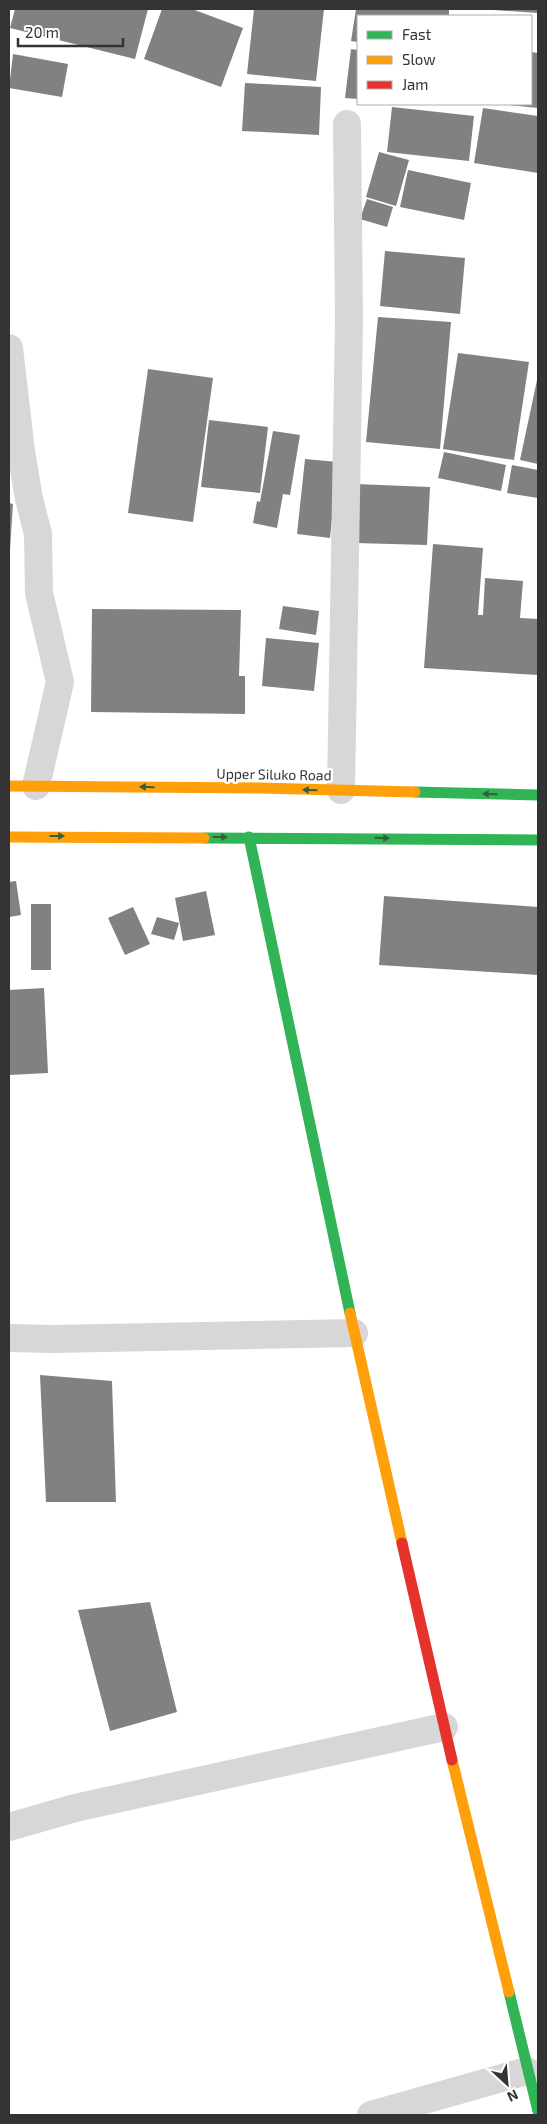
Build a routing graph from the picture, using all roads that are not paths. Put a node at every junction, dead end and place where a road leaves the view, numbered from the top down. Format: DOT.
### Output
graph roads {
  1 [pos="347,124"];
  2 [pos="9,348"];
  3 [pos="9,786"];
  4 [pos="36,786"];
  5 [pos="341,790"];
  6 [pos="538,795"];
  7 [pos="9,837"];
  8 [pos="249,837"];
  9 [pos="538,840"];
  10 [pos="354,1333"];
  11 [pos="9,1338"];
  12 [pos="444,1727"];
  13 [pos="9,1827"];
  14 [pos="528,2071"];
  15 [pos="538,2111"];
  16 [pos="371,2115"];
  1 -- 5 [label="street"];
  2 -- 4 [label="street"];
  3 -- 4 [label="street, Upper Siluko Road"];
  5 -- 4 [label="street, Upper Siluko Road, one-way"];
  6 -- 5 [label="street, Upper Siluko Road, one-way"];
  7 -- 8 [label="street, one-way"];
  8 -- 9 [label="street, one-way"];
  8 -- 10 [label="street"];
  10 -- 11 [label="street"];
  10 -- 12 [label="street"];
  12 -- 13 [label="street"];
  12 -- 14 [label="street"];
  14 -- 15 [label="street"];
  14 -- 16 [label="street"];
}
